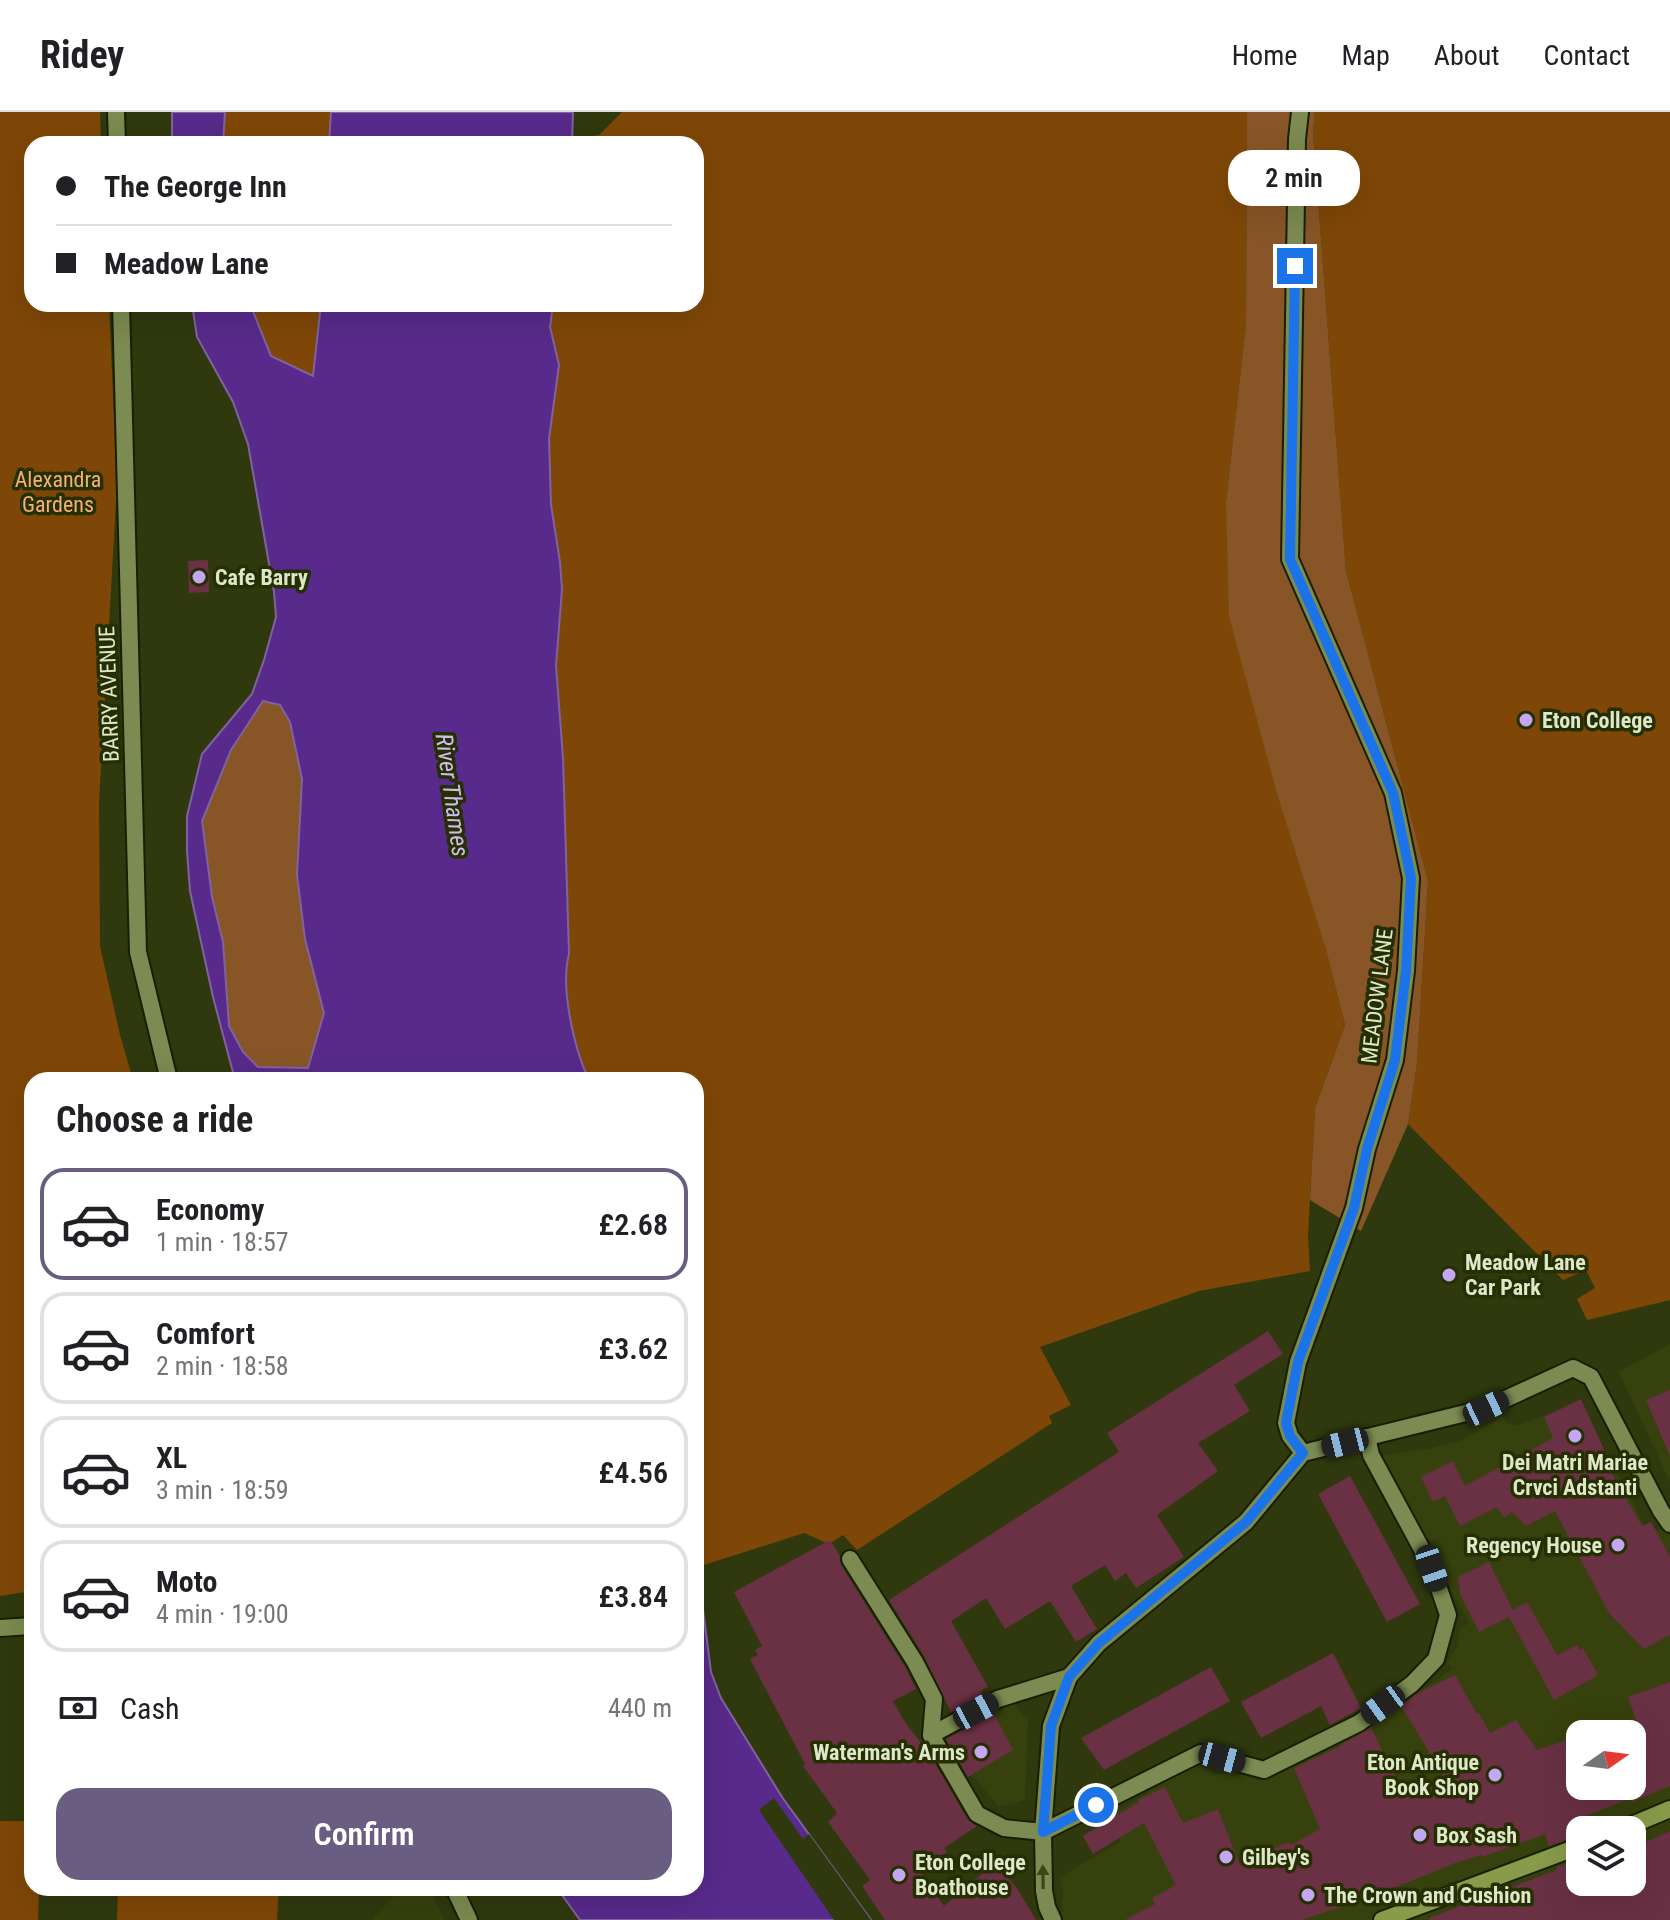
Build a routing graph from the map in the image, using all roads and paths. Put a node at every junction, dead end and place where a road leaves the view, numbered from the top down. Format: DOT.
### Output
graph roads {
  1 [pos="116,112"];
  2 [pos="1300,112"];
  3 [pos="117,136"];
  4 [pos="121,312"];
  5 [pos="167,1072"];
  6 [pos="1367,1437"];
  7 [pos="1303,1453"];
  8 [pos="1670,1524"];
  9 [pos="850,1559"];
  10 [pos="24,1626"];
  11 [pos="0,1628"];
  12 [pos="1069,1677"];
  13 [pos="931,1735"];
  14 [pos="1670,1809"];
  15 [pos="1646,1819"];
  16 [pos="1043,1832"];
  17 [pos="1566,1851"];
  18 [pos="458,1896"];
  19 [pos="469,1920"];
  20 [pos="1053,1920"];
  21 [pos="1382,1920"];
  1 -- 3 [label="street"];
  2 -- 7 [label="street, MEADOW LANE"];
  4 -- 5 [label="street, BARRY AVENUE"];
  6 -- 7 [label="street"];
  6 -- 8 [label="street"];
  6 -- 16 [label="street"];
  7 -- 12 [label="street"];
  9 -- 13 [label="street"];
  10 -- 11 [label="street"];
  12 -- 13 [label="street"];
  12 -- 16 [label="street"];
  13 -- 16 [label="street"];
  14 -- 15 [label="main road"];
  20 -- 16 [label="street, one-way"];
  17 -- 21 [label="main road"];
  18 -- 19 [label="street"];
}
